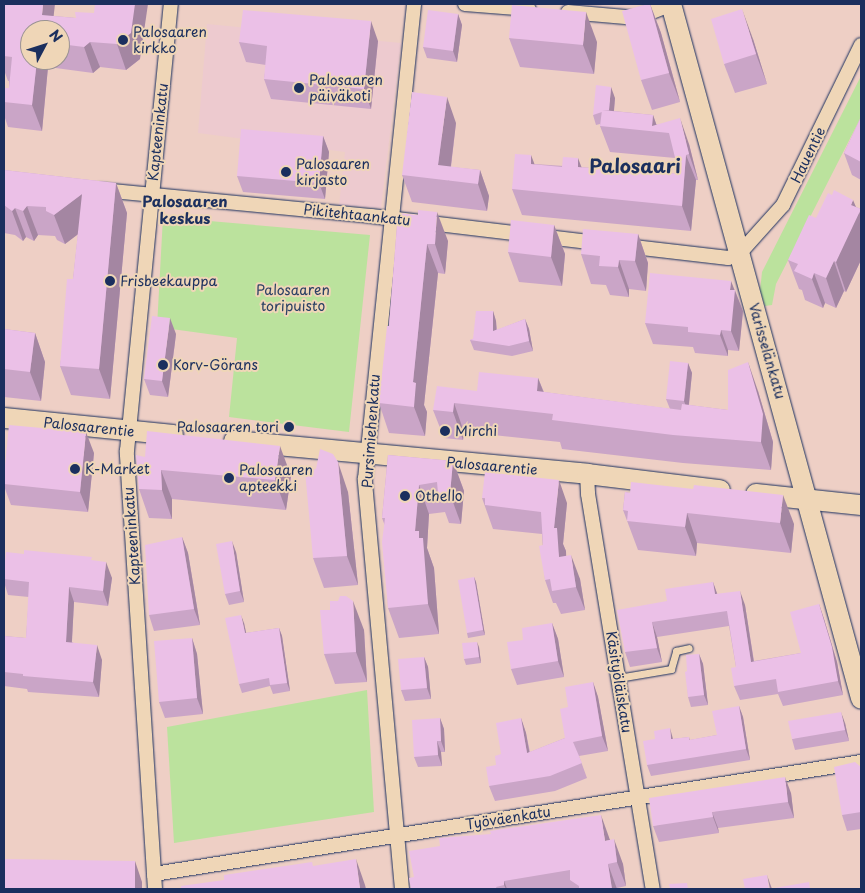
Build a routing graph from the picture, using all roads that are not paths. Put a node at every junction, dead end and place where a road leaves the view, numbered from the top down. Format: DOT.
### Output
graph roads {
  1 [pos="171,4"];
  2 [pos="414,4"];
  3 [pos="465,4"];
  4 [pos="671,4"];
  5 [pos="861,45"];
  6 [pos="84,188"];
  7 [pos="151,195"];
  8 [pos="391,218"];
  9 [pos="739,254"];
  10 [pos="4,418"];
  11 [pos="129,431"];
  12 [pos="367,455"];
  13 [pos="587,474"];
  14 [pos="808,500"];
  15 [pos="861,505"];
  16 [pos="689,648"];
  17 [pos="618,678"];
  18 [pos="861,698"];
  19 [pos="861,762"];
  20 [pos="638,797"];
  21 [pos="397,836"];
  22 [pos="154,874"];
  23 [pos="155,889"];
  24 [pos="402,889"];
  25 [pos="653,889"];
  1 -- 7 [label="street, Kapteeninkatu"];
  2 -- 8 [label="street, Pursimiehenkatu"];
  3 -- 4 [label="street"];
  4 -- 9 [label="main road, Varisselänkatu"];
  5 -- 9 [label="street, Hauentie"];
  6 -- 7 [label="street, Pikitehtaankatu"];
  7 -- 8 [label="street, Pikitehtaankatu"];
  7 -- 11 [label="street, Kapteeninkatu"];
  8 -- 9 [label="street, Pikitehtaankatu"];
  8 -- 12 [label="street, Pursimiehenkatu"];
  9 -- 14 [label="main road, Varisselänkatu"];
  10 -- 11 [label="main road, Palosaarentie"];
  11 -- 12 [label="main road, Palosaarentie"];
  11 -- 22 [label="street, Kapteeninkatu"];
  12 -- 13 [label="main road, Palosaarentie"];
  12 -- 21 [label="street, Pursimiehenkatu"];
  13 -- 14 [label="main road, Palosaarentie"];
  13 -- 17 [label="street, Käsityöläiskatu"];
  14 -- 15 [label="main road, Palosaarentie"];
  14 -- 18 [label="main road, Varisselänkatu"];
  16 -- 17 [label="lane"];
  17 -- 20 [label="street, Käsityöläiskatu"];
  19 -- 20 [label="street, Työväenkatu"];
  20 -- 21 [label="street, Työväenkatu"];
  20 -- 25 [label="street, Käsityöläiskatu"];
  21 -- 22 [label="street, Työväenkatu"];
  21 -- 24 [label="street, Pursimiehenkatu"];
  22 -- 23 [label="street, Kapteeninkatu"];
}
